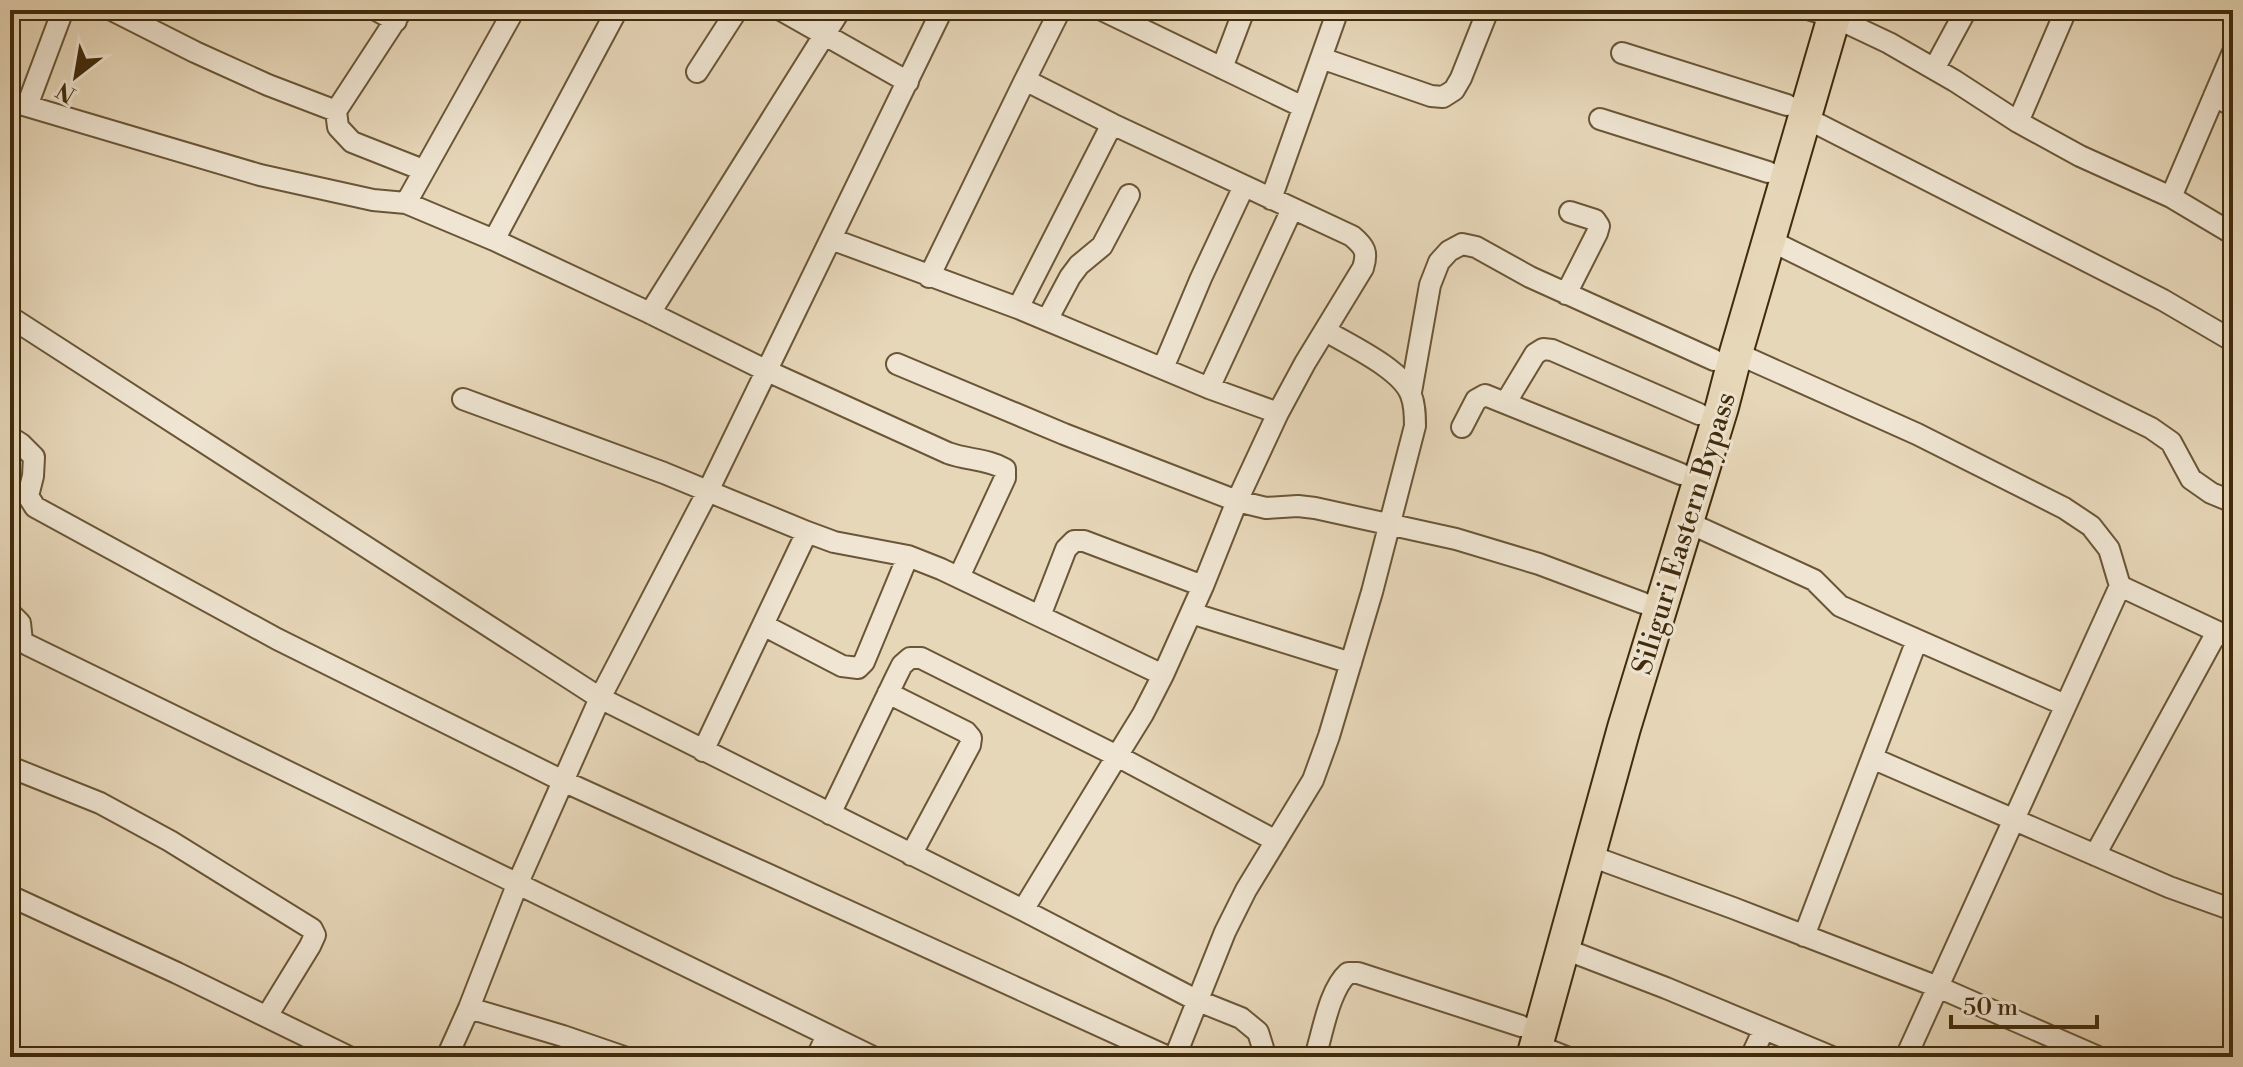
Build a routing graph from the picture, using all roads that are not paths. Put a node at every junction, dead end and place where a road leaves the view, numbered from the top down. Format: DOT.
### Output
graph roads {
  1 [pos="63,10"];
  2 [pos="112,10"];
  3 [pos="376,10"];
  4 [pos="514,10"];
  5 [pos="617,10"];
  6 [pos="737,10"];
  7 [pos="781,10"];
  8 [pos="840,10"];
  9 [pos="942,10"];
  10 [pos="1102,10"];
  11 [pos="1244,10"];
  12 [pos="1338,10"];
  13 [pos="1488,10"];
  14 [pos="1966,10"];
  15 [pos="2066,10"];
  16 [pos="1053,12"];
  17 [pos="1822,12"];
  18 [pos="399,15"];
  19 [pos="824,35"];
  20 [pos="2233,52"];
  21 [pos="1622,53"];
  22 [pos="1321,58"];
  23 [pos="1222,68"];
  24 [pos="1934,69"];
  25 [pos="697,72"];
  26 [pos="1025,80"];
  27 [pos="908,82"];
  28 [pos="2224,101"];
  29 [pos="18,103"];
  30 [pos="1303,107"];
  31 [pos="336,111"];
  32 [pos="1795,111"];
  33 [pos="1600,119"];
  34 [pos="2018,122"];
  35 [pos="1112,124"];
  36 [pos="423,170"];
  37 [pos="1768,172"];
  38 [pos="1244,186"];
  39 [pos="1129,195"];
  40 [pos="2171,197"];
  41 [pos="1271,199"];
  42 [pos="406,203"];
  43 [pos="1292,209"];
  44 [pos="1570,212"];
  45 [pos="2233,234"];
  46 [pos="831,239"];
  47 [pos="494,240"];
  48 [pos="1769,240"];
  49 [pos="929,277"];
  50 [pos="1566,294"];
  51 [pos="1018,308"];
  52 [pos="650,313"];
  53 [pos="10,317"];
  54 [pos="1047,320"];
  55 [pos="1326,331"];
  56 [pos="2233,341"];
  57 [pos="1725,356"];
  58 [pos="897,364"];
  59 [pos="1163,368"];
  60 [pos="765,370"];
  61 [pos="1209,388"];
  62 [pos="1411,392"];
  63 [pos="463,399"];
  64 [pos="1506,402"];
  65 [pos="1278,413"];
  66 [pos="1699,414"];
  67 [pos="1462,427"];
  68 [pos="10,437"];
  69 [pos="1681,474"];
  70 [pos="708,491"];
  71 [pos="1237,501"];
  72 [pos="2233,502"];
  73 [pos="1687,522"];
  74 [pos="1389,524"];
  75 [pos="807,532"];
  76 [pos="908,556"];
  77 [pos="959,577"];
  78 [pos="1203,586"];
  79 [pos="2120,586"];
  80 [pos="1643,603"];
  81 [pos="10,613"];
  82 [pos="1191,613"];
  83 [pos="1040,616"];
  84 [pos="763,625"];
  85 [pos="2225,635"];
  86 [pos="1917,640"];
  87 [pos="1351,663"];
  88 [pos="1163,675"];
  89 [pos="888,693"];
  90 [pos="600,698"];
  91 [pos="2065,705"];
  92 [pos="703,751"];
  93 [pos="1117,756"];
  94 [pos="1872,758"];
  95 [pos="10,767"];
  96 [pos="563,781"];
  97 [pos="830,814"];
  98 [pos="2013,820"];
  99 [pos="1276,841"];
  100 [pos="911,855"];
  101 [pos="1588,855"];
  102 [pos="2095,855"];
  103 [pos="517,885"];
  104 [pos="10,896"];
  105 [pos="1023,910"];
  106 [pos="2233,910"];
  107 [pos="1804,936"];
  108 [pos="1562,948"];
  109 [pos="1938,987"];
  110 [pos="1196,1000"];
  111 [pos="469,1008"];
  112 [pos="267,1016"];
  113 [pos="1764,1029"];
  114 [pos="827,1035"];
  115 [pos="1526,1046"];
  116 [pos="349,1057"];
  117 [pos="447,1057"];
  118 [pos="624,1057"];
  119 [pos="817,1057"];
  120 [pos="873,1057"];
  121 [pos="1168,1057"];
  122 [pos="1175,1057"];
  123 [pos="1264,1057"];
  124 [pos="1315,1057"];
  125 [pos="1566,1057"];
  126 [pos="1751,1057"];
  127 [pos="1832,1057"];
  128 [pos="1906,1057"];
  129 [pos="2098,1057"];
  1 -- 29 [label="street"];
  2 -- 31 [label="street"];
  3 -- 18 [label="street"];
  4 -- 36 [label="street"];
  5 -- 47 [label="street"];
  6 -- 25 [label="street"];
  7 -- 19 [label="street"];
  8 -- 19 [label="street"];
  9 -- 27 [label="street"];
  10 -- 23 [label="street"];
  11 -- 23 [label="street"];
  12 -- 22 [label="street"];
  13 -- 22 [label="street"];
  14 -- 24 [label="street"];
  15 -- 34 [label="street"];
  16 -- 26 [label="street"];
  17 -- 24 [label="street"];
  17 -- 32 [label="main road, Siliguri Eastern Bypass"];
  18 -- 31 [label="street"];
  19 -- 27 [label="street"];
  19 -- 52 [label="street"];
  20 -- 28 [label="street"];
  21 -- 32 [label="street"];
  22 -- 30 [label="street"];
  23 -- 30 [label="street"];
  24 -- 34 [label="street"];
  26 -- 35 [label="street"];
  26 -- 49 [label="street"];
  27 -- 46 [label="street"];
  28 -- 40 [label="street"];
  29 -- 42 [label="street"];
  30 -- 41 [label="street"];
  31 -- 36 [label="street"];
  32 -- 37 [label="main road, Siliguri Eastern Bypass"];
  32 -- 48 [label="main road, Siliguri Eastern Bypass"];
  32 -- 56 [label="street"];
  33 -- 37 [label="street"];
  34 -- 40 [label="street"];
  35 -- 38 [label="street"];
  35 -- 51 [label="street"];
  36 -- 42 [label="street"];
  37 -- 57 [label="main road, Siliguri Eastern Bypass"];
  38 -- 41 [label="street"];
  38 -- 59 [label="street"];
  39 -- 54 [label="street"];
  40 -- 45 [label="street"];
  41 -- 43 [label="street"];
  42 -- 47 [label="street"];
  43 -- 55 [label="street"];
  43 -- 61 [label="street"];
  44 -- 50 [label="street"];
  46 -- 49 [label="street"];
  46 -- 60 [label="street"];
  47 -- 52 [label="street"];
  48 -- 57 [label="main road, Siliguri Eastern Bypass"];
  48 -- 72 [label="street"];
  49 -- 51 [label="street"];
  50 -- 57 [label="street"];
  50 -- 62 [label="street"];
  51 -- 54 [label="street"];
  52 -- 60 [label="street"];
  53 -- 90 [label="street"];
  54 -- 59 [label="street"];
  55 -- 62 [label="street"];
  55 -- 65 [label="street"];
  57 -- 66 [label="main road, Siliguri Eastern Bypass"];
  57 -- 73 [label="main road, Siliguri Eastern Bypass"];
  57 -- 79 [label="street"];
  58 -- 71 [label="street"];
  59 -- 61 [label="street"];
  60 -- 70 [label="street"];
  60 -- 77 [label="street"];
  61 -- 65 [label="street"];
  62 -- 74 [label="street"];
  63 -- 70 [label="street"];
  64 -- 66 [label="street"];
  64 -- 67 [label="street"];
  64 -- 69 [label="street"];
  65 -- 71 [label="street"];
  66 -- 69 [label="main road, Siliguri Eastern Bypass"];
  68 -- 96 [label="street"];
  69 -- 80 [label="main road, Siliguri Eastern Bypass"];
  70 -- 75 [label="street"];
  70 -- 90 [label="street"];
  71 -- 74 [label="street"];
  71 -- 78 [label="street"];
  73 -- 86 [label="street"];
  73 -- 101 [label="main road, Siliguri Eastern Bypass"];
  74 -- 80 [label="street"];
  74 -- 87 [label="street"];
  75 -- 76 [label="street"];
  75 -- 84 [label="street"];
  76 -- 77 [label="street"];
  76 -- 84 [label="street"];
  77 -- 83 [label="street"];
  78 -- 82 [label="street"];
  78 -- 83 [label="street"];
  79 -- 85 [label="street"];
  79 -- 91 [label="street"];
  80 -- 115 [label="main road, Siliguri Eastern Bypass"];
  81 -- 103 [label="street"];
  82 -- 87 [label="street"];
  82 -- 88 [label="street"];
  83 -- 88 [label="street"];
  84 -- 92 [label="street"];
  85 -- 102 [label="street"];
  86 -- 91 [label="street"];
  86 -- 94 [label="street"];
  87 -- 99 [label="street"];
  88 -- 93 [label="street"];
  89 -- 93 [label="street"];
  89 -- 97 [label="street"];
  89 -- 100 [label="street"];
  90 -- 92 [label="street"];
  90 -- 96 [label="street"];
  91 -- 98 [label="street"];
  92 -- 97 [label="street"];
  93 -- 99 [label="street"];
  93 -- 105 [label="street"];
  94 -- 98 [label="street"];
  94 -- 107 [label="street"];
  95 -- 112 [label="street"];
  96 -- 103 [label="street"];
  96 -- 121 [label="street"];
  97 -- 100 [label="street"];
  98 -- 102 [label="street"];
  98 -- 109 [label="street"];
  99 -- 110 [label="street"];
  100 -- 105 [label="street"];
  101 -- 107 [label="street"];
  101 -- 108 [label="main road, Siliguri Eastern Bypass"];
  102 -- 106 [label="street"];
  103 -- 111 [label="street"];
  103 -- 114 [label="street"];
  104 -- 112 [label="street"];
  105 -- 110 [label="street"];
  107 -- 109 [label="street"];
  108 -- 113 [label="street"];
  108 -- 115 [label="main road, Siliguri Eastern Bypass"];
  109 -- 128 [label="street"];
  109 -- 129 [label="street"];
  110 -- 122 [label="street"];
  110 -- 123 [label="street"];
  111 -- 117 [label="street"];
  111 -- 118 [label="street"];
  112 -- 116 [label="street"];
  113 -- 126 [label="street"];
  113 -- 127 [label="street"];
  114 -- 119 [label="street"];
  114 -- 120 [label="street"];
  115 -- 124 [label="street"];
  115 -- 125 [label="street"];
}
